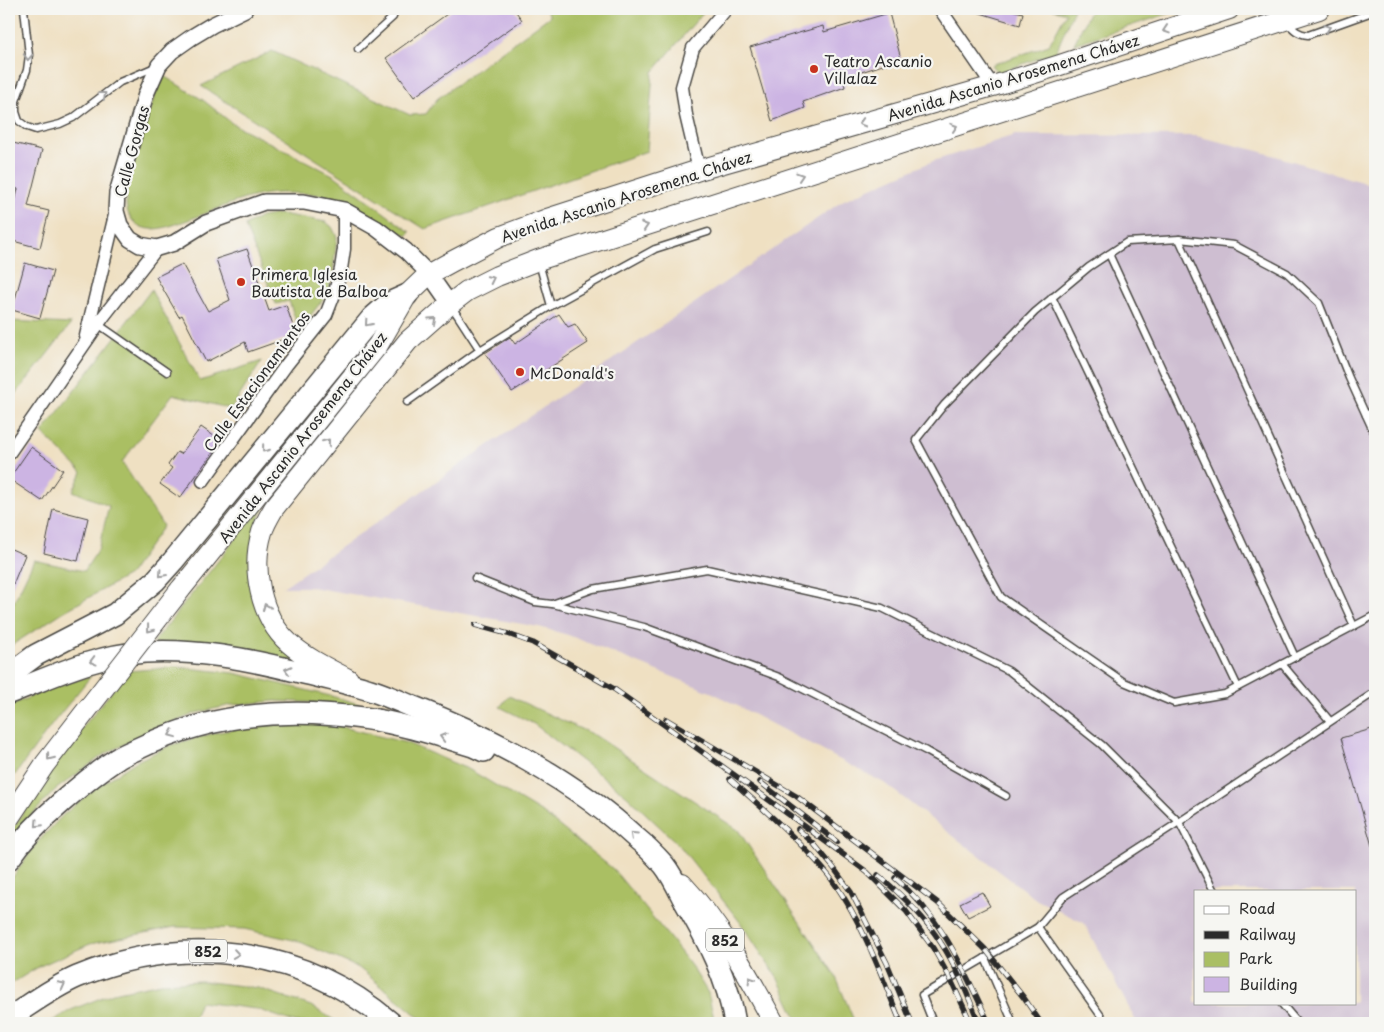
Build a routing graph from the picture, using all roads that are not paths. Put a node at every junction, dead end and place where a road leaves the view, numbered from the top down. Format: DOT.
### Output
graph roads {
  1 [pos="24,9"];
  2 [pos="244,9"];
  3 [pos="395,9"];
  4 [pos="726,9"];
  5 [pos="940,9"];
  6 [pos="1229,9"];
  7 [pos="1319,9"];
  8 [pos="1375,11"];
  9 [pos="1285,20"];
  10 [pos="358,49"];
  11 [pos="159,66"];
  12 [pos="993,86"];
  13 [pos="699,170"];
  14 [pos="344,210"];
  15 [pos="116,211"];
  16 [pos="708,232"];
  17 [pos="1179,238"];
  18 [pos="157,248"];
  19 [pos="1109,254"];
  20 [pos="538,260"];
  21 [pos="429,274"];
  22 [pos="407,295"];
  23 [pos="1052,297"];
  24 [pos="450,304"];
  25 [pos="551,306"];
  26 [pos="98,324"];
  27 [pos="84,346"];
  28 [pos="480,350"];
  29 [pos="166,372"];
  30 [pos="407,402"];
  31 [pos="1375,410"];
  32 [pos="1366,416"];
  33 [pos="1375,435"];
  34 [pos="9,453"];
  35 [pos="203,481"];
  36 [pos="475,578"];
  37 [pos="552,604"];
  38 [pos="1375,615"];
  39 [pos="1354,626"];
  40 [pos="1295,657"];
  41 [pos="1282,664"];
  42 [pos="9,675"];
  43 [pos="1238,687"];
  44 [pos="370,690"];
  45 [pos="1375,692"];
  46 [pos="9,693"];
  47 [pos="1330,721"];
  48 [pos="1006,796"];
  49 [pos="599,806"];
  50 [pos="9,818"];
  51 [pos="1179,822"];
  52 [pos="9,859"];
  53 [pos="665,866"];
  54 [pos="1213,890"];
  55 [pos="1038,927"];
  56 [pos="985,958"];
  57 [pos="1282,1004"];
  58 [pos="13,1017"];
  59 [pos="391,1023"];
  60 [pos="735,1023"];
  61 [pos="774,1023"];
  62 [pos="933,1023"];
  63 [pos="1013,1023"];
  64 [pos="1106,1023"];
  65 [pos="1298,1023"];
  1 -- 11 [label="lane, one-way"];
  2 -- 11 [label="street, Calle Gorgas"];
  3 -- 10 [label="lane"];
  4 -- 13 [label="street"];
  5 -- 12 [label="street"];
  6 -- 12 [label="main road, Avenida Ascanio Arosemena Chávez, one-way"];
  7 -- 9 [label="main road, Avenida Ascanio Arosemena Chávez"];
  9 -- 8 [label="lane, one-way"];
  20 -- 9 [label="main road, Avenida Ascanio Arosemena Chávez, one-way"];
  11 -- 15 [label="street, Calle Gorgas"];
  12 -- 13 [label="main road, Avenida Ascanio Arosemena Chávez, one-way"];
  13 -- 21 [label="main road, Avenida Ascanio Arosemena Chávez"];
  14 -- 18 [label="street"];
  14 -- 21 [label="street"];
  14 -- 35 [label="street, Calle Estacionamientos"];
  15 -- 18 [label="street, Calle Gorgas"];
  15 -- 27 [label="street"];
  16 -- 25 [label="lane"];
  17 -- 19 [label="lane"];
  17 -- 32 [label="lane"];
  17 -- 39 [label="lane"];
  18 -- 26 [label="street"];
  19 -- 23 [label="lane"];
  19 -- 40 [label="lane"];
  24 -- 20 [label="main road, Avenida Ascanio Arosemena Chávez, one-way"];
  20 -- 25 [label="lane"];
  21 -- 22 [label="main road, Avenida Ascanio Arosemena Chávez"];
  21 -- 24 [label="street"];
  22 -- 42 [label="highway, one-way"];
  22 -- 50 [label="main road, Avenida Ascanio Arosemena Chávez, one-way, bridge"];
  23 -- 43 [label="lane"];
  23 -- 43 [label="lane"];
  24 -- 28 [label="lane"];
  44 -- 24 [label="main road, Avenida Ascanio Arosemena Chávez, one-way"];
  25 -- 28 [label="lane"];
  26 -- 27 [label="street"];
  26 -- 29 [label="lane"];
  27 -- 34 [label="street"];
  28 -- 30 [label="lane"];
  31 -- 32 [label="lane"];
  32 -- 33 [label="lane"];
  36 -- 37 [label="lane"];
  37 -- 48 [label="lane"];
  37 -- 51 [label="lane"];
  38 -- 39 [label="lane"];
  39 -- 40 [label="lane"];
  40 -- 41 [label="lane"];
  41 -- 43 [label="lane"];
  41 -- 47 [label="lane"];
  44 -- 46 [label="highway, one-way"];
  44 -- 49 [label="highway, 852"];
  45 -- 47 [label="lane"];
  47 -- 51 [label="lane"];
  49 -- 52 [label="highway, one-way"];
  53 -- 49 [label="highway, 852, one-way"];
  51 -- 54 [label="lane"];
  51 -- 55 [label="lane"];
  53 -- 60 [label="highway"];
  61 -- 53 [label="main road, 852, one-way"];
  55 -- 56 [label="lane"];
  55 -- 64 [label="lane"];
  56 -- 62 [label="lane"];
  56 -- 63 [label="lane"];
  57 -- 65 [label="lane"];
  58 -- 59 [label="highway, 852, one-way"];
}
